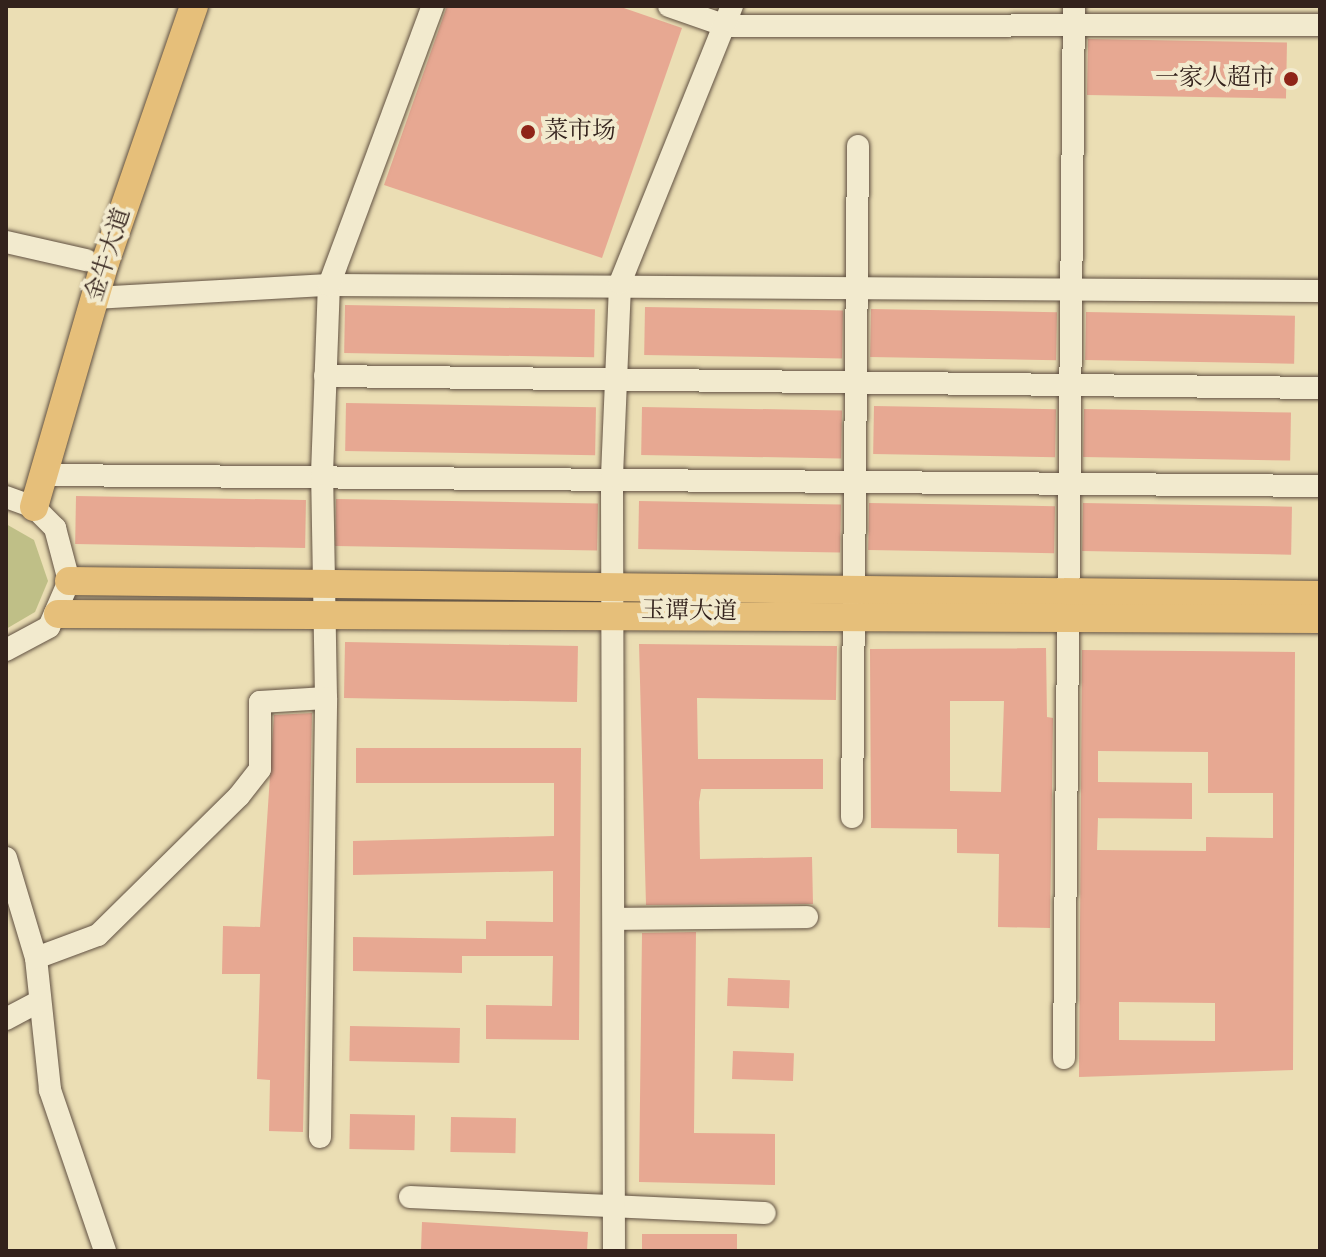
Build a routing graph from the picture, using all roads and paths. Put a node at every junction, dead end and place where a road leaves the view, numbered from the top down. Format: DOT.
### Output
graph roads {
  1 [pos="176,6"];
  2 [pos="194,6"];
  3 [pos="433,6"];
  4 [pos="669,6"];
  5 [pos="1074,6"];
  6 [pos="729,16"];
  7 [pos="1320,25"];
  8 [pos="858,146"];
  9 [pos="6,242"];
  10 [pos="86,260"];
  11 [pos="620,283"];
  12 [pos="329,285"];
  13 [pos="857,285"];
  14 [pos="1071,286"];
  15 [pos="1320,291"];
  16 [pos="94,298"];
  17 [pos="325,376"];
  18 [pos="856,379"];
  19 [pos="615,380"];
  20 [pos="1070,382"];
  21 [pos="1320,388"];
  22 [pos="322,474"];
  23 [pos="44,475"];
  24 [pos="612,476"];
  25 [pos="855,480"];
  26 [pos="1069,482"];
  27 [pos="1320,486"];
  28 [pos="19,501"];
  29 [pos="69,581"];
  30 [pos="324,583"];
  31 [pos="1320,595"];
  32 [pos="611,598"];
  33 [pos="854,602"];
  34 [pos="1068,602"];
  35 [pos="325,613"];
  36 [pos="58,614"];
  37 [pos="1320,619"];
  38 [pos="6,650"];
  39 [pos="326,698"];
  40 [pos="852,817"];
  41 [pos="6,858"];
  42 [pos="807,917"];
  43 [pos="616,919"];
  44 [pos="36,958"];
  45 [pos="38,1002"];
  46 [pos="6,1019"];
  47 [pos="1064,1058"];
  48 [pos="320,1137"];
  49 [pos="410,1197"];
  50 [pos="614,1206"];
  51 [pos="765,1213"];
  52 [pos="105,1251"];
  53 [pos="614,1251"];
  1 -- 10 [label="main road, 金牛大道"];
  2 -- 16 [label="main road, 金牛大道"];
  3 -- 12 [label="street"];
  4 -- 6 [label="street"];
  5 -- 14 [label="street"];
  6 -- 7 [label="street"];
  6 -- 11 [label="street"];
  8 -- 13 [label="street"];
  9 -- 10 [label="street"];
  10 -- 28 [label="main road, 金牛大道"];
  11 -- 12 [label="street"];
  11 -- 13 [label="street"];
  11 -- 19 [label="street"];
  12 -- 16 [label="street"];
  12 -- 17 [label="street"];
  13 -- 14 [label="street"];
  13 -- 18 [label="street"];
  14 -- 15 [label="street"];
  14 -- 20 [label="street"];
  16 -- 23 [label="main road, 金牛大道"];
  17 -- 19 [label="street"];
  17 -- 22 [label="street"];
  18 -- 19 [label="street"];
  18 -- 20 [label="street"];
  18 -- 25 [label="street"];
  19 -- 24 [label="street"];
  20 -- 21 [label="street"];
  20 -- 26 [label="street"];
  22 -- 23 [label="street"];
  22 -- 24 [label="street"];
  22 -- 30 [label="street"];
  23 -- 28 [label="main road, 金牛大道"];
  24 -- 25 [label="street"];
  24 -- 32 [label="street"];
  25 -- 26 [label="street"];
  25 -- 33 [label="street"];
  26 -- 27 [label="street"];
  26 -- 34 [label="street"];
  28 -- 29 [label="street"];
  29 -- 30 [label="main road, 玉谭大道"];
  29 -- 36 [label="street"];
  30 -- 32 [label="main road, 玉谭大道"];
  30 -- 35 [label="street"];
  31 -- 34 [label="main road, 玉谭大道"];
  32 -- 33 [label="main road, 玉谭大道"];
  32 -- 35 [label="main road, 玉谭大道"];
  32 -- 43 [label="street"];
  33 -- 34 [label="main road, 玉谭大道"];
  33 -- 40 [label="street"];
  34 -- 37 [label="main road, 玉谭大道"];
  34 -- 47 [label="street"];
  35 -- 36 [label="main road, 玉谭大道"];
  35 -- 39 [label="street"];
  36 -- 38 [label="street"];
  39 -- 44 [label="street"];
  39 -- 48 [label="street"];
  41 -- 44 [label="street"];
  42 -- 43 [label="street"];
  43 -- 50 [label="street"];
  44 -- 45 [label="street"];
  45 -- 46 [label="street"];
  45 -- 52 [label="street"];
  49 -- 50 [label="street"];
  50 -- 51 [label="street"];
  50 -- 53 [label="street"];
}
